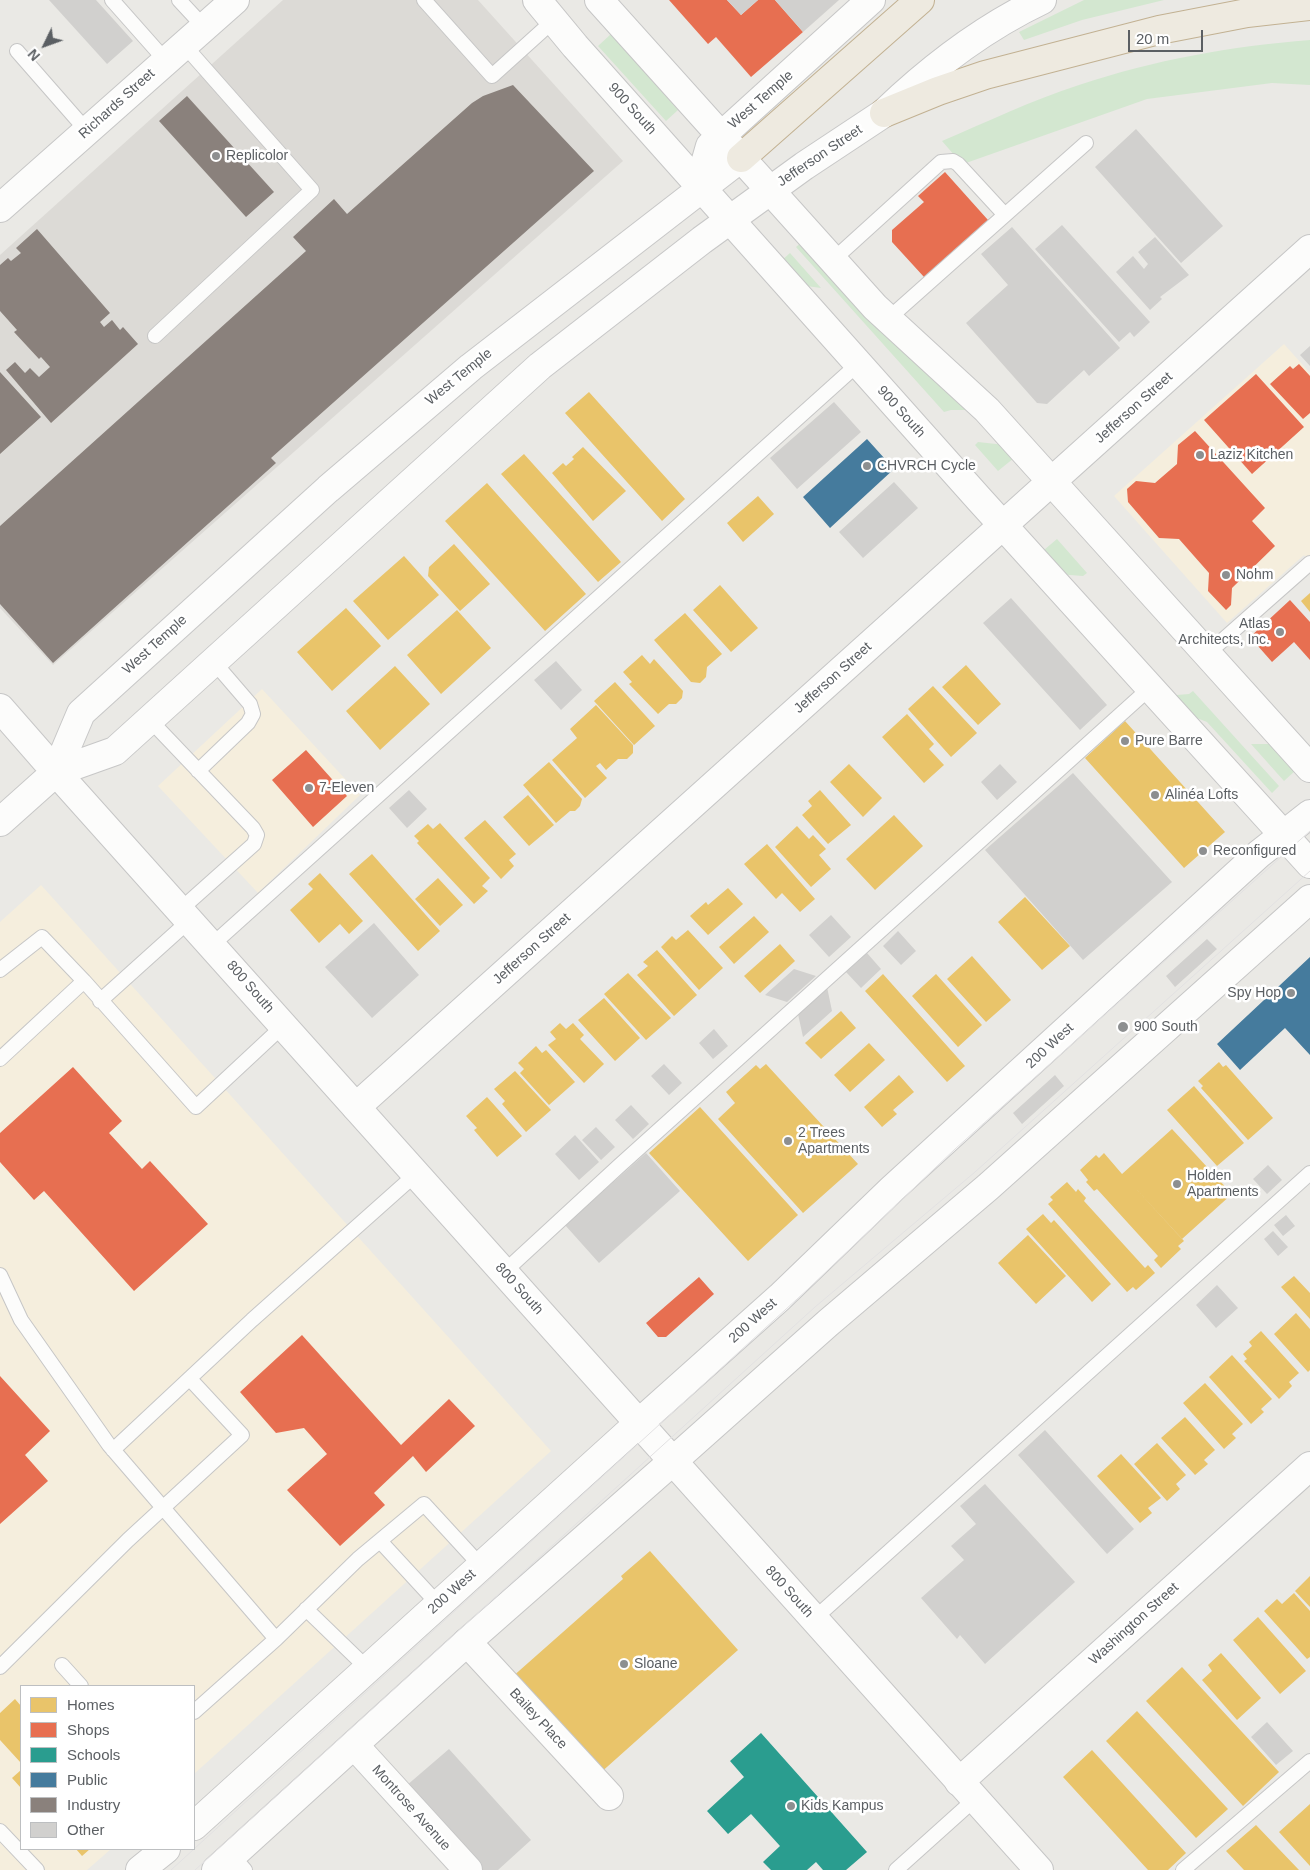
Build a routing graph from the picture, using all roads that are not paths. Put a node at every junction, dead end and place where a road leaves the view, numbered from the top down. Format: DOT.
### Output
graph roads {
  1 [pos="112,0"];
  2 [pos="179,0"];
  3 [pos="235,0"];
  4 [pos="424,0"];
  5 [pos="598,0"];
  6 [pos="871,0"];
  7 [pos="920,0"];
  8 [pos="1042,0"];
  9 [pos="1310,6"];
  10 [pos="545,10"];
  11 [pos="204,27"];
  12 [pos="17,50"];
  13 [pos="175,53"];
  14 [pos="884,113"];
  15 [pos="87,131"];
  16 [pos="720,136"];
  17 [pos="1086,143"];
  18 [pos="741,158"];
  19 [pos="702,188"];
  20 [pos="769,190"];
  21 [pos="0,208"];
  22 [pos="1005,215"];
  23 [pos="730,219"];
  24 [pos="1310,249"];
  25 [pos="833,260"];
  26 [pos="888,320"];
  27 [pos="155,336"];
  28 [pos="858,364"];
  29 [pos="1052,482"];
  30 [pos="1003,526"];
  31 [pos="1310,563"];
  32 [pos="1207,654"];
  33 [pos="213,661"];
  34 [pos="1151,687"];
  35 [pos="0,708"];
  36 [pos="149,719"];
  37 [pos="1310,768"];
  38 [pos="198,771"];
  39 [pos="56,772"];
  40 [pos="1310,814"];
  41 [pos="0,822"];
  42 [pos="1283,834"];
  43 [pos="1310,864"];
  44 [pos="1310,899"];
  45 [pos="185,915"];
  46 [pos="212,945"];
  47 [pos="0,970"];
  48 [pos="84,981"];
  49 [pos="100,1001"];
  50 [pos="283,1026"];
  51 [pos="0,1059"];
  52 [pos="356,1107"];
  53 [pos="1310,1173"];
  54 [pos="416,1174"];
  55 [pos="504,1272"];
  56 [pos="0,1275"];
  57 [pos="190,1379"];
  58 [pos="639,1423"];
  59 [pos="113,1450"];
  60 [pos="673,1461"];
  61 [pos="1310,1466"];
  62 [pos="164,1508"];
  63 [pos="380,1541"];
  64 [pos="480,1566"];
  65 [pos="439,1604"];
  66 [pos="306,1609"];
  67 [pos="814,1619"];
  68 [pos="276,1639"];
  69 [pos="467,1642"];
  70 [pos="62,1665"];
  71 [pos="0,1667"];
  72 [pos="368,1668"];
  73 [pos="80,1685"];
  74 [pos="195,1711"];
  75 [pos="354,1745"];
  76 [pos="1310,1760"];
  77 [pos="967,1790"];
  78 [pos="609,1796"];
  79 [pos="196,1819"];
  80 [pos="0,1831"];
  81 [pos="165,1850"];
  82 [pos="231,1865"];
  83 [pos="37,1870"];
  84 [pos="140,1870"];
  85 [pos="468,1870"];
  86 [pos="896,1870"];
  87 [pos="1040,1870"];
  88 [pos="1183,1870"];
  1 -- 13 [label="lane"];
  2 -- 11 [label="lane"];
  3 -- 11 [label="street, Richards Street"];
  4 -- 10 [label="lane"];
  5 -- 16 [label="street"];
  6 -- 16 [label="street, West Temple"];
  7 -- 18 [label="highway"];
  8 -- 14 [label="street, Jefferson Street"];
  9 -- 14 [label="highway"];
  10 -- 19 [label="street, 900 South"];
  11 -- 13 [label="street, Richards Street"];
  12 -- 15 [label="lane"];
  13 -- 15 [label="street, Richards Street"];
  13 -- 27 [label="lane"];
  14 -- 20 [label="street, Jefferson Street"];
  15 -- 21 [label="street, Richards Street"];
  16 -- 18 [label="street"];
  16 -- 19 [label="street, West Temple"];
  17 -- 22 [label="lane"];
  18 -- 19 [label="street"];
  18 -- 20 [label="street"];
  19 -- 23 [label="street, 900 South"];
  19 -- 39 [label="street, West Temple"];
  20 -- 23 [label="street, West Temple"];
  20 -- 25 [label="street"];
  22 -- 25 [label="lane"];
  22 -- 26 [label="lane"];
  23 -- 28 [label="street, 900 South"];
  23 -- 33 [label="street, West Temple"];
  24 -- 29 [label="street, Jefferson Street"];
  25 -- 26 [label="street"];
  26 -- 29 [label="street"];
  28 -- 30 [label="street, 900 South"];
  28 -- 46 [label="lane"];
  29 -- 30 [label="street, Jefferson Street"];
  29 -- 32 [label="street"];
  30 -- 34 [label="street, 900 South"];
  30 -- 52 [label="street, Jefferson Street"];
  31 -- 32 [label="lane"];
  32 -- 37 [label="street"];
  33 -- 36 [label="street, West Temple"];
  33 -- 38 [label="lane"];
  34 -- 42 [label="street, 900 South"];
  34 -- 55 [label="lane"];
  35 -- 39 [label="street, 800 South"];
  36 -- 38 [label="lane"];
  36 -- 39 [label="street, West Temple"];
  38 -- 45 [label="lane"];
  39 -- 41 [label="street, West Temple"];
  39 -- 45 [label="street, 800 South"];
  40 -- 42 [label="street, 200 West"];
  42 -- 43 [label="street, 900 South"];
  42 -- 58 [label="street, 200 West"];
  44 -- 60 [label="street"];
  45 -- 46 [label="street, 800 South"];
  45 -- 49 [label="lane"];
  46 -- 50 [label="street, 800 South"];
  47 -- 48 [label="lane"];
  48 -- 49 [label="lane"];
  48 -- 51 [label="lane"];
  49 -- 50 [label="lane"];
  50 -- 52 [label="street, 800 South"];
  52 -- 54 [label="street, 800 South"];
  53 -- 67 [label="lane"];
  54 -- 55 [label="street, 800 South"];
  54 -- 57 [label="lane"];
  55 -- 58 [label="street, 800 South"];
  56 -- 59 [label="lane"];
  57 -- 59 [label="lane"];
  57 -- 62 [label="lane"];
  58 -- 60 [label="street, 800 South"];
  58 -- 64 [label="street, 200 West"];
  59 -- 62 [label="lane"];
  60 -- 67 [label="street, 800 South"];
  60 -- 69 [label="street"];
  61 -- 77 [label="street, Washington Street"];
  62 -- 68 [label="lane"];
  62 -- 71 [label="lane"];
  63 -- 64 [label="lane"];
  63 -- 65 [label="lane"];
  63 -- 66 [label="lane"];
  64 -- 65 [label="street, 200 West"];
  65 -- 72 [label="street, 200 West"];
  66 -- 68 [label="lane"];
  66 -- 72 [label="lane"];
  67 -- 77 [label="street, 800 South"];
  68 -- 74 [label="lane"];
  69 -- 75 [label="street"];
  69 -- 78 [label="street, Bailey Place"];
  70 -- 73 [label="lane"];
  72 -- 79 [label="street, 200 West"];
  75 -- 82 [label="street"];
  75 -- 85 [label="street, Montrose Avenue"];
  76 -- 88 [label="lane"];
  77 -- 86 [label="lane"];
  77 -- 87 [label="street, 800 South"];
  80 -- 83 [label="lane"];
  81 -- 84 [label="street"];
}
